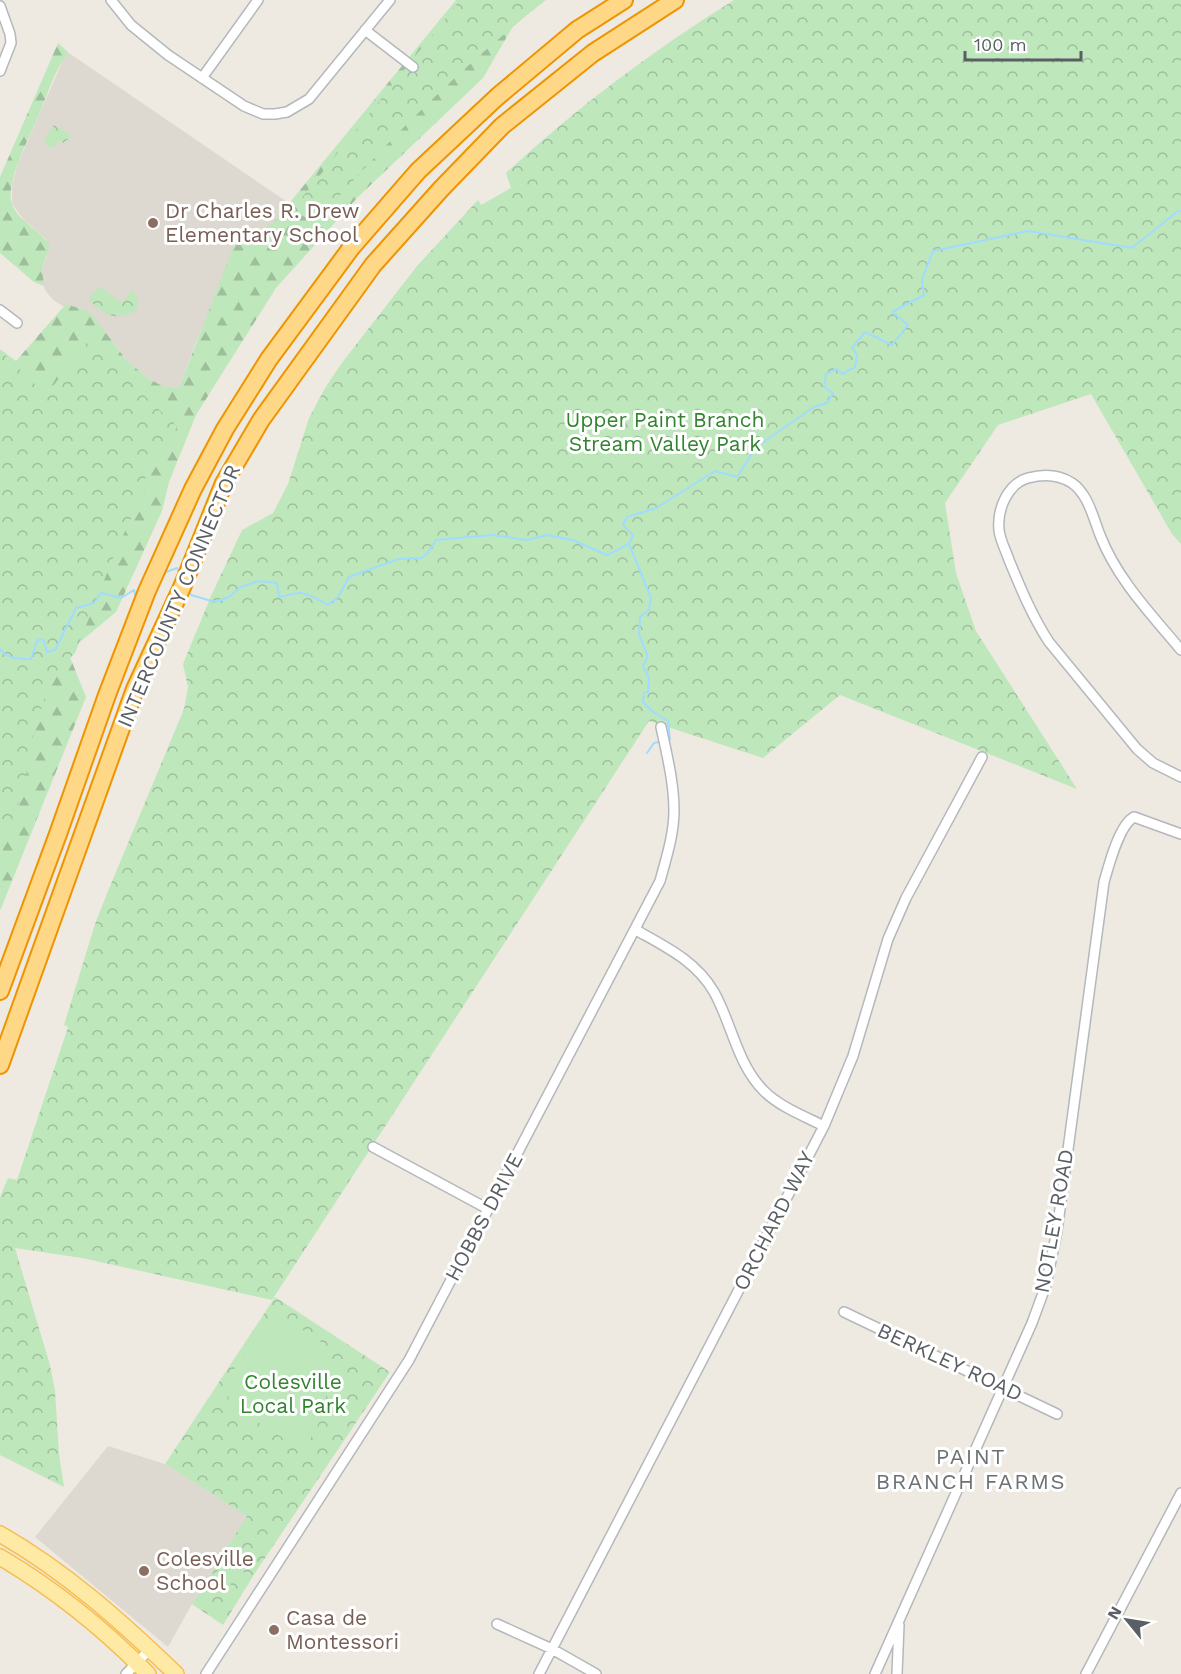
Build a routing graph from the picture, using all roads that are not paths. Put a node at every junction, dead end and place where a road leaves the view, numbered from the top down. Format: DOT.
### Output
graph roads {
  1 [pos="111,0"];
  2 [pos="258,0"];
  3 [pos="390,0"];
  4 [pos="624,0"];
  5 [pos="675,0"];
  6 [pos="0,6"];
  7 [pos="365,30"];
  8 [pos="413,67"];
  9 [pos="0,71"];
  10 [pos="202,78"];
  11 [pos="0,310"];
  12 [pos="17,323"];
  13 [pos="1181,650"];
  14 [pos="661,727"];
  15 [pos="982,757"];
  16 [pos="1181,777"];
  17 [pos="1181,834"];
  18 [pos="636,930"];
  19 [pos="0,990"];
  20 [pos="0,1065"];
  21 [pos="824,1126"];
  22 [pos="373,1147"];
  23 [pos="488,1209"];
  24 [pos="843,1312"];
  25 [pos="1004,1387"];
  26 [pos="1057,1414"];
  27 [pos="1181,1493"];
  28 [pos="0,1534"];
  29 [pos="0,1557"];
  30 [pos="899,1620"];
  31 [pos="497,1624"];
  32 [pos="150,1649"];
  33 [pos="552,1649"];
  34 [pos="131,1668"];
  35 [pos="148,1674"];
  36 [pos="176,1674"];
  37 [pos="206,1674"];
  38 [pos="539,1674"];
  39 [pos="597,1674"];
  40 [pos="875,1674"];
  41 [pos="897,1674"];
  42 [pos="1086,1674"];
  1 -- 10 [label="street"];
  2 -- 10 [label="street"];
  3 -- 7 [label="street"];
  4 -- 19 [label="highway, INTERCOUNTY CONNECTOR"];
  5 -- 20 [label="highway, INTERCOUNTY CONNECTOR"];
  6 -- 9 [label="street"];
  7 -- 8 [label="street"];
  7 -- 10 [label="street"];
  11 -- 12 [label="street"];
  13 -- 16 [label="street"];
  14 -- 18 [label="street, HOBBS DRIVE"];
  15 -- 21 [label="street, ORCHARD WAY"];
  17 -- 25 [label="street, NOTLEY ROAD"];
  18 -- 21 [label="street"];
  18 -- 23 [label="street, HOBBS DRIVE"];
  21 -- 33 [label="street, ORCHARD WAY"];
  22 -- 23 [label="street"];
  23 -- 37 [label="street, HOBBS DRIVE"];
  24 -- 25 [label="street, BERKLEY ROAD"];
  25 -- 26 [label="street, BERKLEY ROAD"];
  25 -- 30 [label="street, NOTLEY ROAD"];
  27 -- 42 [label="street"];
  28 -- 32 [label="main road"];
  29 -- 34 [label="main road"];
  30 -- 40 [label="street, NOTLEY ROAD"];
  30 -- 41 [label="street"];
  31 -- 33 [label="street"];
  32 -- 34 [label="street"];
  32 -- 36 [label="main road"];
  33 -- 38 [label="street, ORCHARD WAY"];
  33 -- 39 [label="street"];
  34 -- 35 [label="main road"];
}
